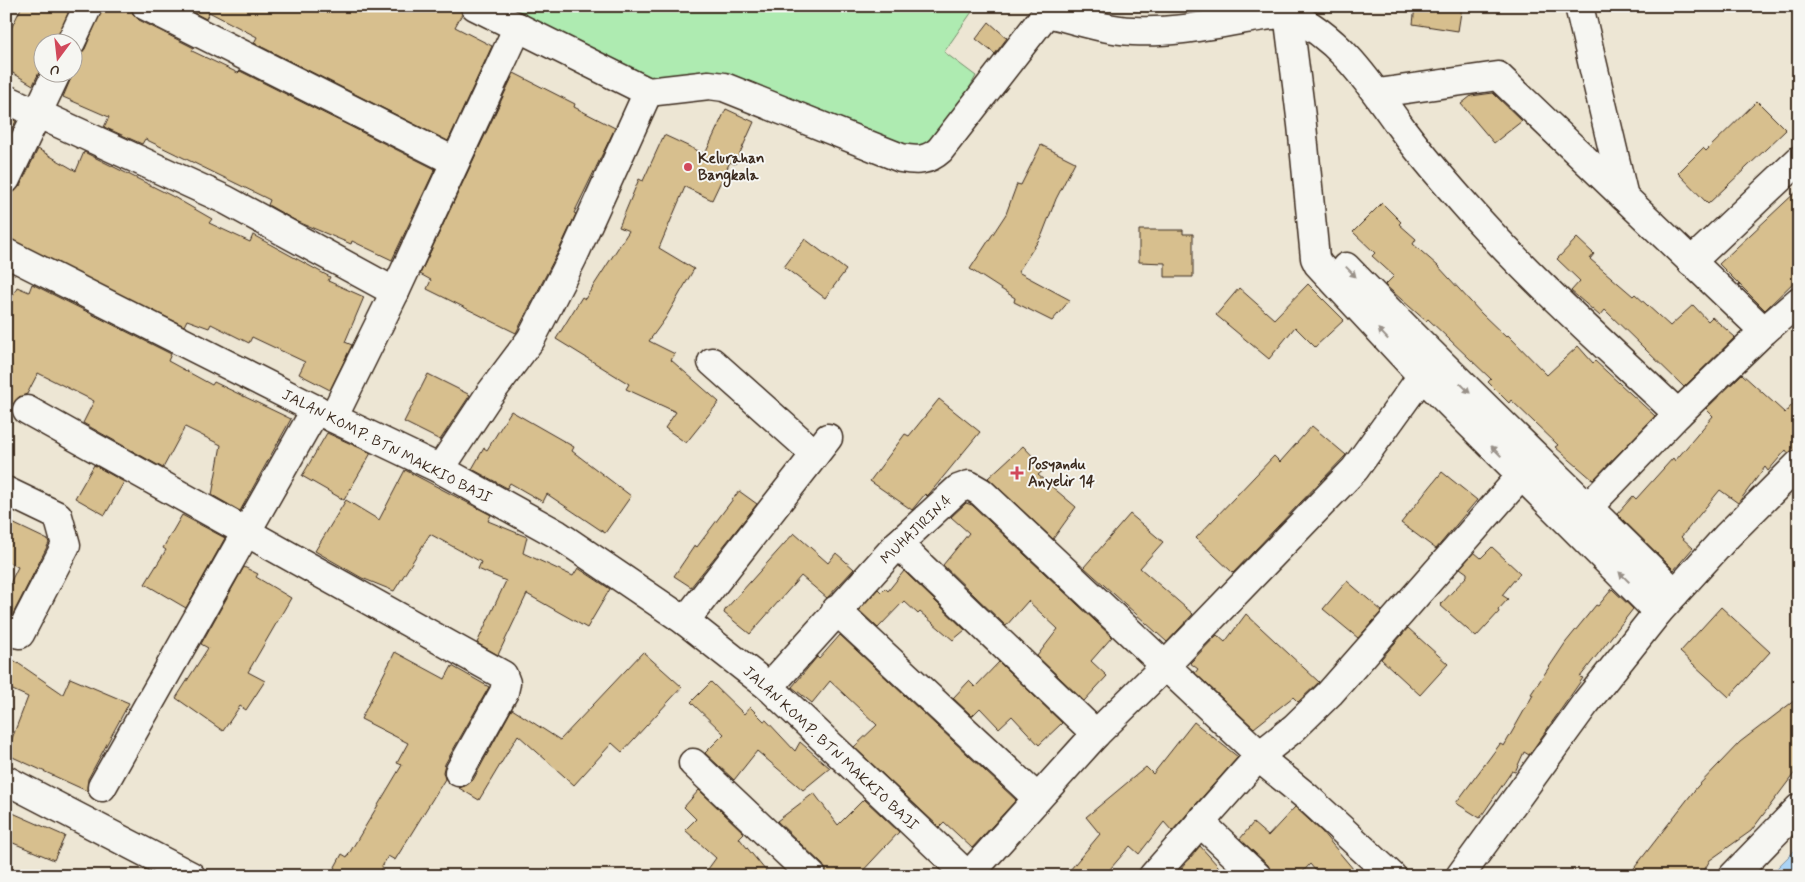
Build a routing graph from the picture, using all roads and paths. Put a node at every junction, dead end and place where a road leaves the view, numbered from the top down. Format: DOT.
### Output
graph roads {
  1 [pos="88,6"];
  2 [pos="146,6"];
  3 [pos="475,6"];
  4 [pos="1579,6"];
  5 [pos="1050,10"];
  6 [pos="1305,15"];
  7 [pos="518,27"];
  8 [pos="76,32"];
  9 [pos="52,82"];
  10 [pos="648,92"];
  11 [pos="1378,94"];
  12 [pos="6,99"];
  13 [pos="38,114"];
  14 [pos="454,160"];
  15 [pos="1799,160"];
  16 [pos="6,179"];
  17 [pos="1624,197"];
  18 [pos="1315,240"];
  19 [pos="6,253"];
  20 [pos="1691,262"];
  21 [pos="394,292"];
  22 [pos="1799,301"];
  23 [pos="1764,330"];
  24 [pos="712,362"];
  25 [pos="1422,376"];
  26 [pos="26,410"];
  27 [pos="324,414"];
  28 [pos="1678,414"];
  29 [pos="1799,464"];
  30 [pos="440,469"];
  31 [pos="1521,476"];
  32 [pos="6,491"];
  33 [pos="1581,516"];
  34 [pos="246,533"];
  35 [pos="898,544"];
  36 [pos="1667,602"];
  37 [pos="836,610"];
  38 [pos="685,621"];
  39 [pos="6,631"];
  40 [pos="1166,665"];
  41 [pos="769,687"];
  42 [pos="1096,734"];
  43 [pos="1259,756"];
  44 [pos="693,763"];
  45 [pos="459,772"];
  46 [pos="6,780"];
  47 [pos="102,787"];
  48 [pos="1037,798"];
  49 [pos="1799,808"];
  50 [pos="1200,822"];
  51 [pos="191,876"];
  52 [pos="812,876"];
  53 [pos="968,876"];
  54 [pos="1153,876"];
  55 [pos="1257,876"];
  56 [pos="1392,876"];
  57 [pos="1460,876"];
  58 [pos="1733,876"];
  1 -- 8 [label="street"];
  2 -- 14 [label="street"];
  3 -- 7 [label="street"];
  4 -- 17 [label="street"];
  5 -- 6 [label="street"];
  5 -- 10 [label="street"];
  6 -- 11 [label="street"];
  6 -- 18 [label="street"];
  7 -- 10 [label="street"];
  7 -- 14 [label="street"];
  9 -- 13 [label="street"];
  10 -- 30 [label="street"];
  11 -- 17 [label="street"];
  11 -- 28 [label="street"];
  12 -- 13 [label="street"];
  13 -- 16 [label="street"];
  13 -- 21 [label="street"];
  14 -- 21 [label="street"];
  15 -- 20 [label="street"];
  17 -- 20 [label="street"];
  25 -- 18 [label="street, one-way"];
  18 -- 33 [label="street, one-way"];
  19 -- 27 [label="street, JALAN KOMP. BTN MAKKIO BAJI"];
  20 -- 23 [label="street"];
  21 -- 27 [label="street"];
  22 -- 23 [label="street"];
  23 -- 28 [label="street"];
  24 -- 38 [label="street"];
  31 -- 25 [label="street, one-way"];
  25 -- 40 [label="street"];
  26 -- 34 [label="street"];
  27 -- 30 [label="street, JALAN KOMP. BTN MAKKIO BAJI"];
  27 -- 34 [label="street"];
  28 -- 33 [label="street"];
  29 -- 36 [label="street"];
  30 -- 38 [label="street, JALAN KOMP. BTN MAKKIO BAJI"];
  31 -- 33 [label="street"];
  31 -- 43 [label="street"];
  32 -- 39 [label="street"];
  33 -- 36 [label="street"];
  34 -- 45 [label="street"];
  34 -- 47 [label="street"];
  35 -- 37 [label="street, MUHAJIRIN.4"];
  35 -- 40 [label="street, MUHAJIRIN.4"];
  35 -- 42 [label="street"];
  36 -- 57 [label="street"];
  37 -- 41 [label="street, MUHAJIRIN.4"];
  37 -- 48 [label="street"];
  38 -- 41 [label="street, JALAN KOMP. BTN MAKKIO BAJI"];
  40 -- 42 [label="street"];
  40 -- 43 [label="street"];
  41 -- 53 [label="street, JALAN KOMP. BTN MAKKIO BAJI"];
  42 -- 48 [label="street"];
  43 -- 50 [label="street"];
  43 -- 56 [label="street"];
  44 -- 52 [label="street"];
  46 -- 51 [label="street"];
  48 -- 53 [label="street"];
  49 -- 58 [label="street"];
  50 -- 54 [label="street"];
  50 -- 55 [label="street"];
}
